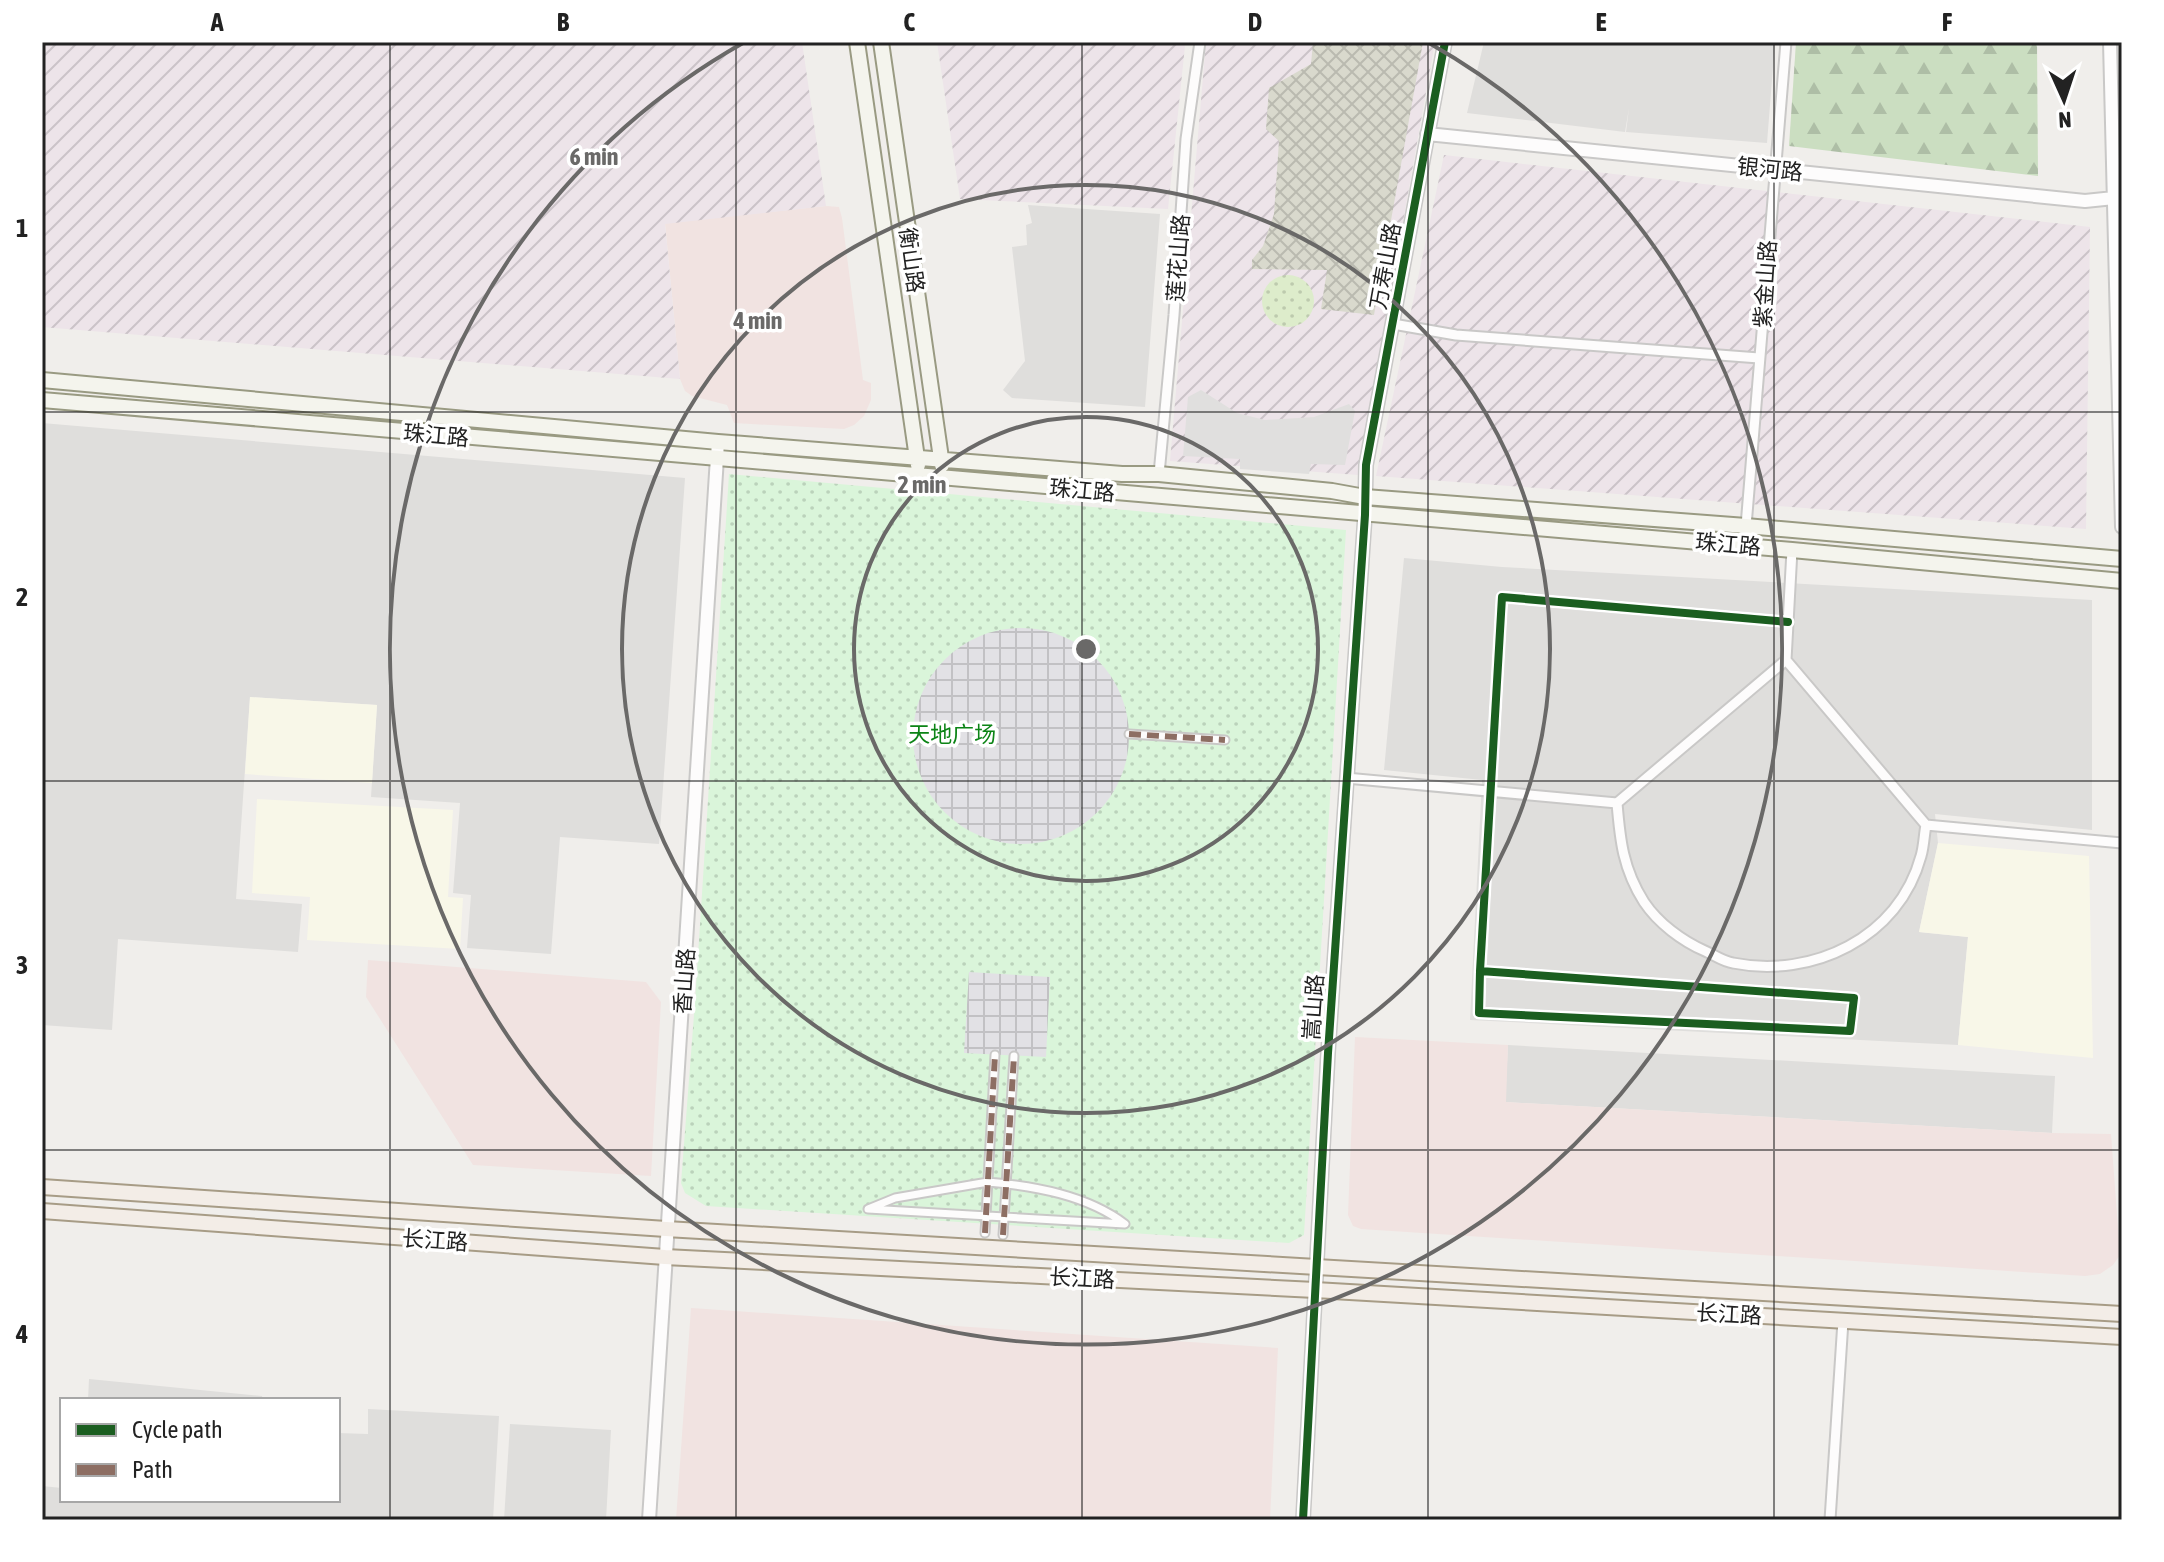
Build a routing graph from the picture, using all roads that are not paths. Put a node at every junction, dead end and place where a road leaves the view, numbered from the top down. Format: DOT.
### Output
graph roads {
  1 [pos="857,42"];
  2 [pos="881,42"];
  3 [pos="1200,42"];
  4 [pos="1445,42"];
  5 [pos="1786,42"];
  6 [pos="2110,42"];
  7 [pos="1427,134"];
  8 [pos="1774,169"];
  9 [pos="2114,198"];
  10 [pos="1393,324"];
  11 [pos="1759,358"];
  12 [pos="42,380"];
  13 [pos="42,400"];
  14 [pos="718,442"];
  15 [pos="941,458"];
  16 [pos="717,459"];
  17 [pos="917,459"];
  18 [pos="1159,474"];
  19 [pos="920,475"];
  20 [pos="943,477"];
  21 [pos="1365,497"];
  22 [pos="1365,515"];
  23 [pos="1746,526"];
  24 [pos="2122,527"];
  25 [pos="1792,550"];
  26 [pos="2122,559"];
  27 [pos="2122,581"];
  28 [pos="1788,622"];
  29 [pos="1786,660"];
  30 [pos="1129,734"];
  31 [pos="1225,740"];
  32 [pos="1346,778"];
  33 [pos="1489,790"];
  34 [pos="1617,803"];
  35 [pos="1926,825"];
  36 [pos="2122,843"];
  37 [pos="1480,971"];
  38 [pos="995,1055"];
  39 [pos="1014,1056"];
  40 [pos="988,1182"];
  41 [pos="1006,1183"];
  42 [pos="42,1187"];
  43 [pos="42,1211"];
  44 [pos="666,1229"];
  45 [pos="985,1233"];
  46 [pos="1003,1235"];
  47 [pos="665,1257"];
  48 [pos="1317,1266"];
  49 [pos="1315,1290"];
  50 [pos="2122,1314"];
  51 [pos="1843,1321"];
  52 [pos="2122,1337"];
  53 [pos="649,1520"];
  54 [pos="1303,1520"];
  55 [pos="1830,1520"];
  1 -- 17 [label="main road, 衡山路"];
  2 -- 15 [label="main road, 衡山路"];
  3 -- 18 [label="street, 莲花山路"];
  4 -- 7 [label="street, 万寿山路"];
  5 -- 8 [label="street, 紫金山路"];
  6 -- 9 [label="street"];
  7 -- 8 [label="street, 银河路"];
  7 -- 10 [label="street, 万寿山路"];
  8 -- 9 [label="street, 银河路"];
  8 -- 11 [label="street, 紫金山路"];
  9 -- 24 [label="street"];
  10 -- 11 [label="street"];
  10 -- 21 [label="street, 万寿山路"];
  11 -- 23 [label="street, 紫金山路"];
  12 -- 14 [label="main road"];
  13 -- 16 [label="main road, 珠江路"];
  14 -- 16 [label="street, 香山路"];
  14 -- 17 [label="main road"];
  15 -- 17 [label="main road"];
  15 -- 18 [label="main road"];
  15 -- 20 [label="main road, 衡山路"];
  16 -- 19 [label="main road, 珠江路"];
  16 -- 44 [label="street, 香山路"];
  17 -- 19 [label="main road, 衡山路"];
  18 -- 21 [label="main road"];
  19 -- 20 [label="main road, 珠江路"];
  20 -- 22 [label="main road, 珠江路"];
  21 -- 22 [label="street, 嵩山路"];
  21 -- 23 [label="main road"];
  22 -- 25 [label="main road, 珠江路"];
  22 -- 32 [label="street, 嵩山路"];
  23 -- 26 [label="main road"];
  25 -- 27 [label="main road, 珠江路"];
  25 -- 28 [label="street"];
  28 -- 29 [label="street"];
  28 -- 33 [label="street"];
  29 -- 34 [label="street"];
  29 -- 35 [label="street"];
  30 -- 31 [label="street"];
  32 -- 33 [label="street"];
  32 -- 48 [label="street, 嵩山路"];
  33 -- 34 [label="street"];
  33 -- 37 [label="street"];
  34 -- 35 [label="street"];
  35 -- 36 [label="street"];
  37 -- 37 [label="street"];
  38 -- 40 [label="street"];
  39 -- 41 [label="street"];
  40 -- 41 [label="street"];
  40 -- 41 [label="street"];
  40 -- 45 [label="street"];
  41 -- 46 [label="street"];
  42 -- 44 [label="main road, 长江路"];
  43 -- 47 [label="main road, 长江路"];
  44 -- 47 [label="street, 香山路"];
  44 -- 48 [label="main road, 长江路"];
  47 -- 49 [label="main road, 长江路"];
  47 -- 53 [label="street, 香山路"];
  48 -- 49 [label="street, 嵩山路"];
  48 -- 50 [label="main road, 长江路"];
  49 -- 51 [label="main road, 长江路"];
  49 -- 54 [label="street, 嵩山路"];
  51 -- 52 [label="main road, 长江路"];
  51 -- 55 [label="street"];
}
